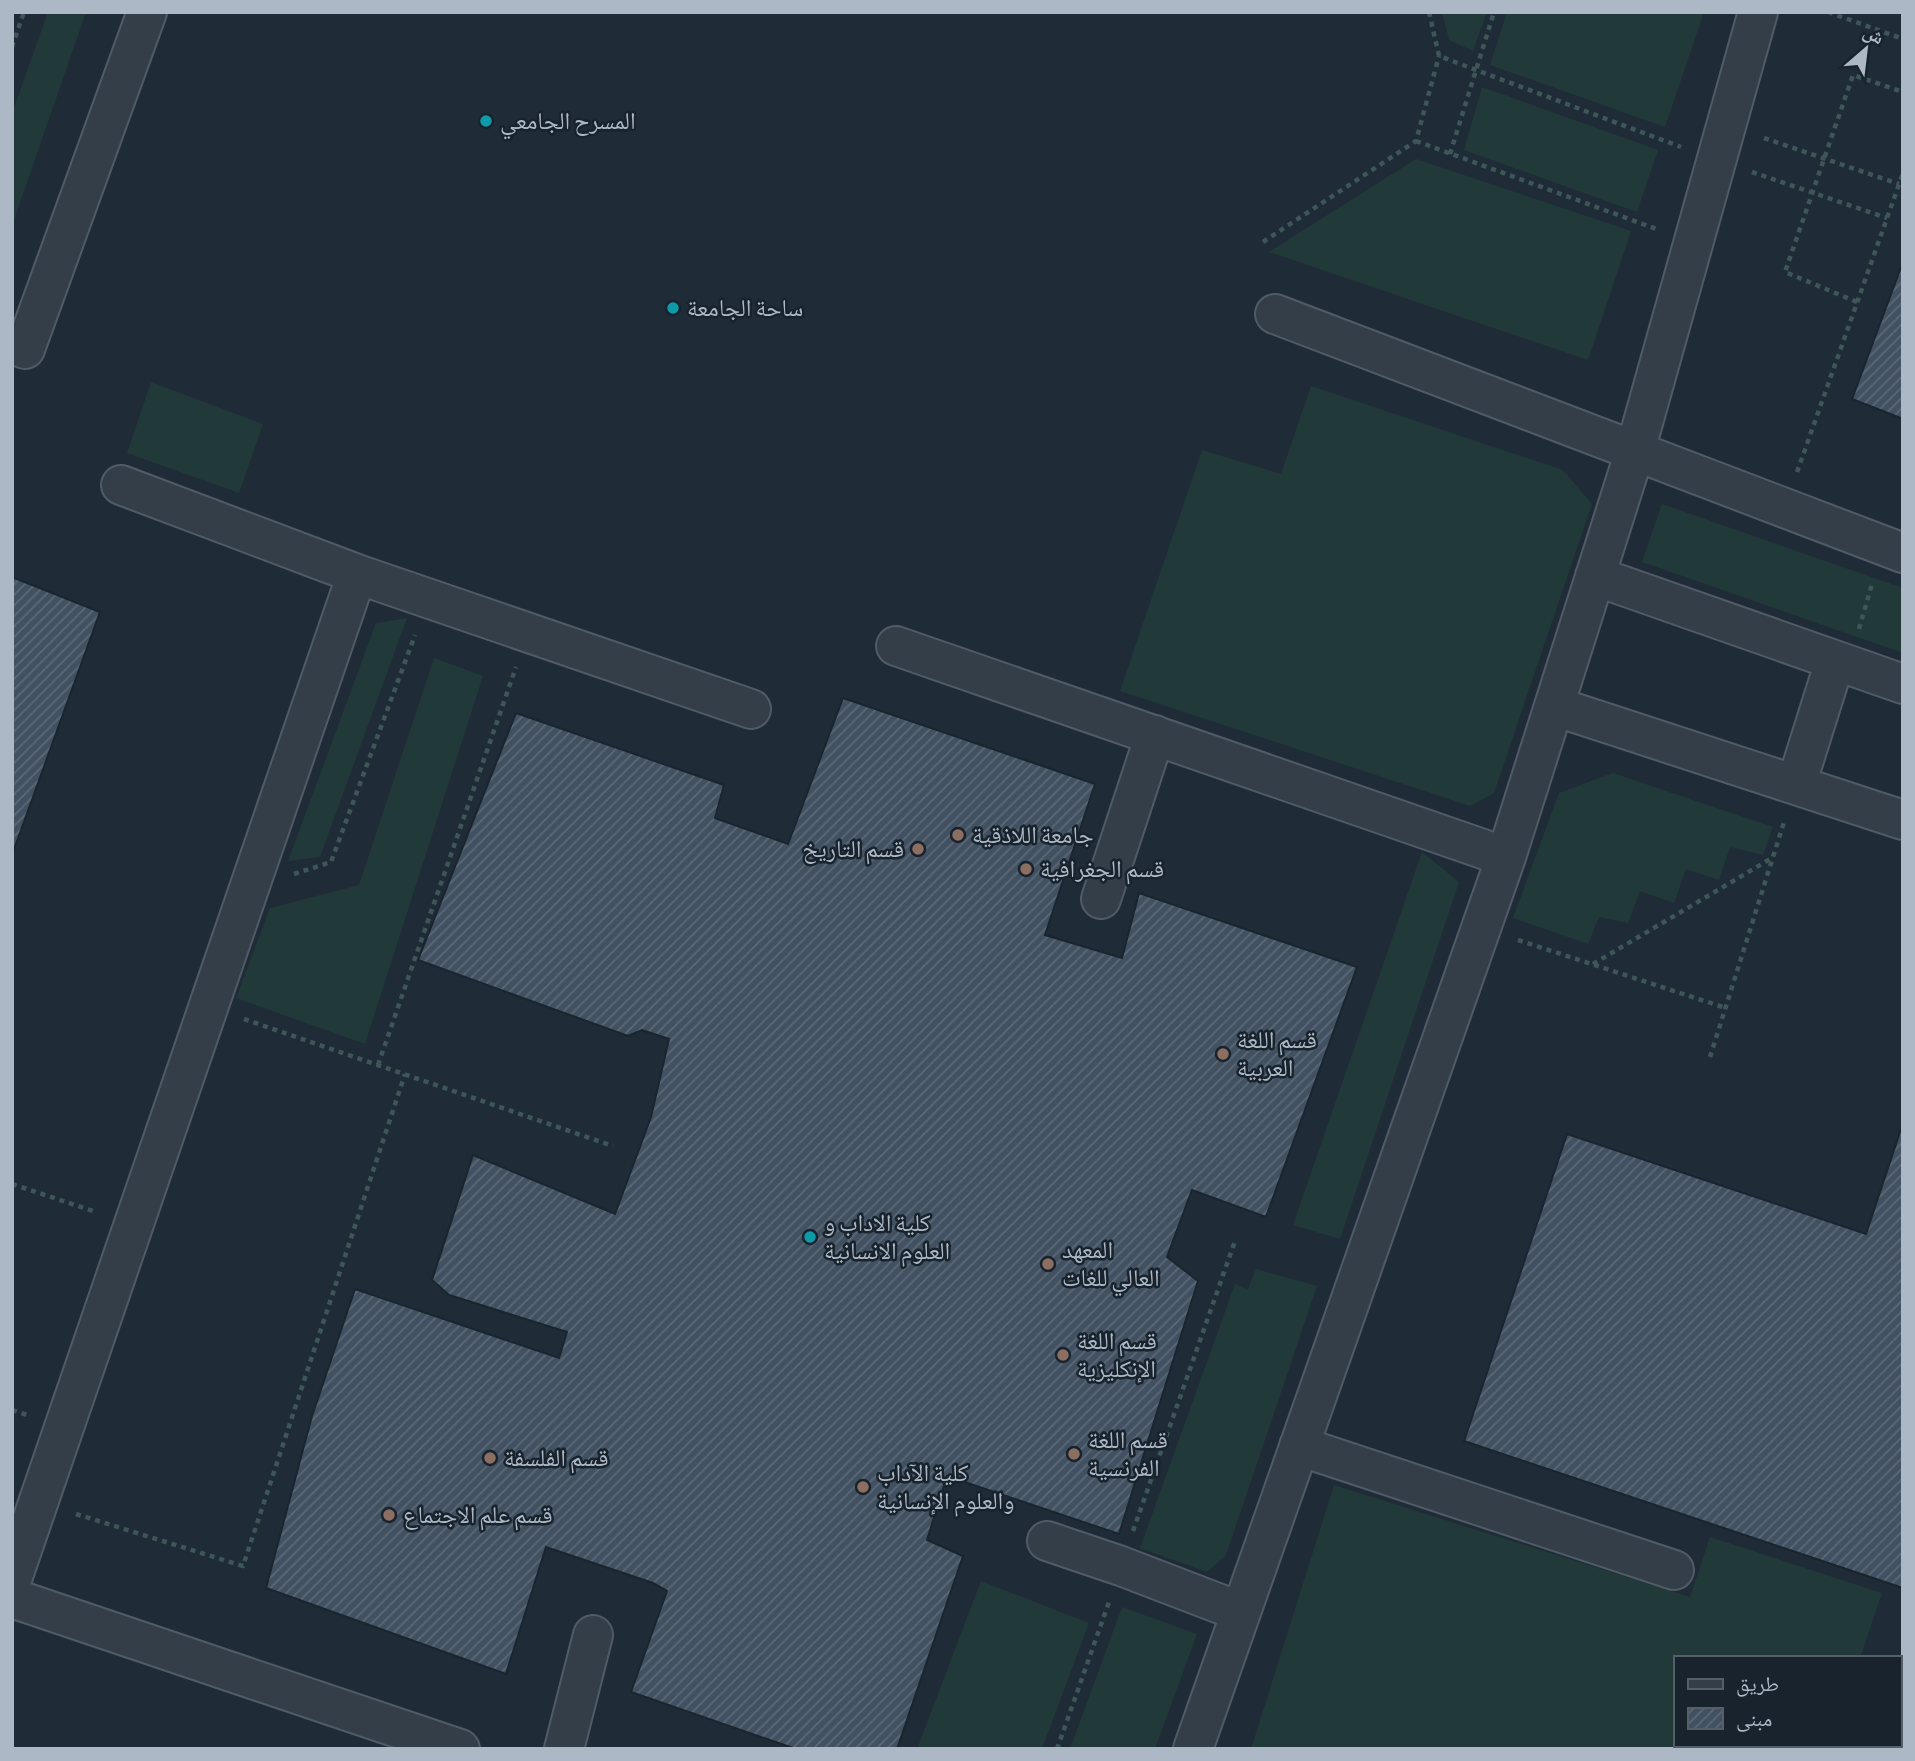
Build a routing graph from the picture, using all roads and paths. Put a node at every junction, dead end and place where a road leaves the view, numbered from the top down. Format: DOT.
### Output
graph roads {
  1 [pos="24,12"];
  2 [pos="146,12"];
  3 [pos="1429,12"];
  4 [pos="1493,12"];
  5 [pos="1758,12"];
  6 [pos="1828,12"];
  7 [pos="1903,39"];
  8 [pos="12,47"];
  9 [pos="1439,56"];
  10 [pos="1475,70"];
  11 [pos="1903,92"];
  12 [pos="1726,124"];
  13 [pos="1416,141"];
  14 [pos="1450,154"];
  15 [pos="1824,158"];
  16 [pos="1716,160"];
  17 [pos="1903,173"];
  18 [pos="1899,184"];
  19 [pos="1812,193"];
  20 [pos="1887,218"];
  21 [pos="1263,242"];
  22 [pos="1693,243"];
  23 [pos="1857,302"];
  24 [pos="1275,314"];
  25 [pos="12,344"];
  26 [pos="1635,451"];
  27 [pos="121,485"];
  28 [pos="1784,508"];
  29 [pos="1893,550"];
  30 [pos="357,575"];
  31 [pos="1595,576"];
  32 [pos="429,598"];
  33 [pos="527,633"];
  34 [pos="895,646"];
  35 [pos="1842,663"];
  36 [pos="1903,684"];
  37 [pos="1554,706"];
  38 [pos="751,709"];
  39 [pos="1155,735"];
  40 [pos="1796,785"];
  41 [pos="1903,820"];
  42 [pos="1506,857"];
  43 [pos="1773,858"];
  44 [pos="250,888"];
  45 [pos="1101,899"];
  46 [pos="1481,927"];
  47 [pos="1593,964"];
  48 [pos="208,1007"];
  49 [pos="1726,1008"];
  50 [pos="1710,1057"];
  51 [pos="378,1065"];
  52 [pos="405,1074"];
  53 [pos="613,1146"];
  54 [pos="12,1184"];
  55 [pos="134,1224"];
  56 [pos="1235,1241"];
  57 [pos="1299,1446"];
  58 [pos="39,1502"];
  59 [pos="1047,1541"];
  60 [pos="1121,1566"];
  61 [pos="1674,1570"];
  62 [pos="12,1579"];
  63 [pos="12,1598"];
  64 [pos="1241,1612"];
  65 [pos="593,1635"];
  66 [pos="460,1749"];
  67 [pos="564,1749"];
  68 [pos="1057,1749"];
  69 [pos="1193,1749"];
  1 -- 8 [label="path"];
  2 -- 25 [label="lane"];
  3 -- 9 [label="path"];
  4 -- 10 [label="path"];
  5 -- 12 [label="lane"];
  6 -- 7 [label="path"];
  9 -- 10 [label="path"];
  9 -- 13 [label="path"];
  10 -- 14 [label="path"];
  10 -- 16 [label="path"];
  11 -- 15 [label="path"];
  12 -- 15 [label="path"];
  12 -- 16 [label="lane"];
  13 -- 14 [label="path"];
  13 -- 21 [label="path"];
  14 -- 22 [label="path"];
  15 -- 18 [label="path"];
  15 -- 19 [label="path"];
  16 -- 19 [label="path"];
  16 -- 22 [label="lane"];
  17 -- 18 [label="path"];
  18 -- 20 [label="path"];
  19 -- 20 [label="path"];
  19 -- 23 [label="path"];
  20 -- 23 [label="path"];
  22 -- 26 [label="lane"];
  23 -- 28 [label="path"];
  24 -- 26 [label="lane"];
  26 -- 28 [label="lane"];
  26 -- 31 [label="lane"];
  27 -- 30 [label="lane"];
  28 -- 29 [label="lane"];
  29 -- 35 [label="path"];
  30 -- 32 [label="lane"];
  30 -- 44 [label="lane"];
  31 -- 35 [label="lane"];
  31 -- 37 [label="lane"];
  32 -- 33 [label="lane"];
  32 -- 44 [label="path"];
  33 -- 38 [label="lane"];
  33 -- 51 [label="path"];
  34 -- 39 [label="lane"];
  35 -- 36 [label="lane"];
  35 -- 40 [label="lane"];
  37 -- 40 [label="lane"];
  37 -- 42 [label="lane"];
  39 -- 42 [label="lane"];
  39 -- 45 [label="lane"];
  40 -- 41 [label="lane"];
  40 -- 43 [label="path"];
  42 -- 46 [label="lane"];
  43 -- 47 [label="path"];
  43 -- 49 [label="path"];
  44 -- 48 [label="lane"];
  46 -- 47 [label="path"];
  46 -- 57 [label="lane"];
  47 -- 49 [label="path"];
  48 -- 51 [label="path"];
  48 -- 55 [label="lane"];
  49 -- 50 [label="path"];
  51 -- 52 [label="path"];
  52 -- 53 [label="path"];
  52 -- 58 [label="path"];
  54 -- 55 [label="path"];
  55 -- 58 [label="lane"];
  56 -- 60 [label="path"];
  57 -- 61 [label="lane"];
  57 -- 64 [label="lane"];
  58 -- 62 [label="lane"];
  59 -- 60 [label="lane"];
  60 -- 64 [label="lane"];
  60 -- 68 [label="path"];
  63 -- 66 [label="lane"];
  64 -- 69 [label="lane"];
  65 -- 67 [label="lane"];
}
